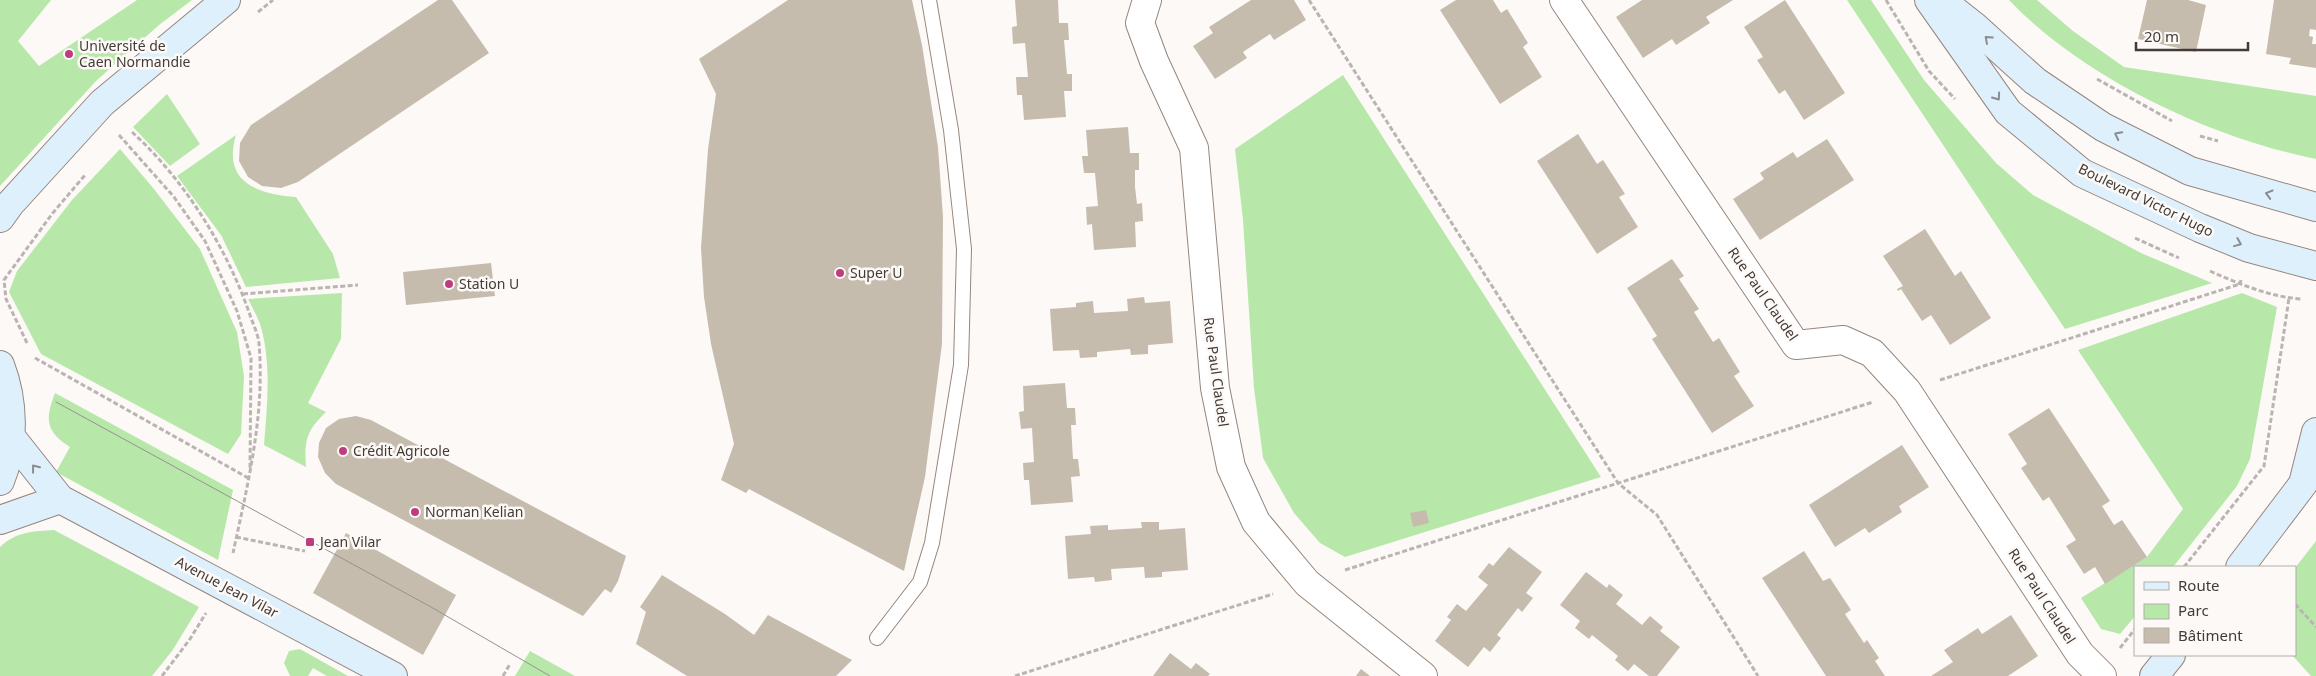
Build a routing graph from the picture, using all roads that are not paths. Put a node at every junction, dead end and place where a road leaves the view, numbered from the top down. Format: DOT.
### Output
graph roads {
  1 [pos="226,0"];
  2 [pos="929,0"];
  3 [pos="1146,0"];
  4 [pos="1564,0"];
  5 [pos="1929,0"];
  6 [pos="1941,0"];
  7 [pos="2316,207"];
  8 [pos="0,218"];
  9 [pos="2316,266"];
  10 [pos="0,365"];
  11 [pos="2316,432"];
  12 [pos="11,437"];
  13 [pos="0,481"];
  14 [pos="60,499"];
  15 [pos="0,520"];
  16 [pos="2241,566"];
  17 [pos="877,638"];
  18 [pos="2170,656"];
  19 [pos="393,676"];
  20 [pos="1423,676"];
  21 [pos="2102,676"];
  22 [pos="2154,676"];
  1 -- 8 [label="street"];
  2 -- 17 [label="lane"];
  3 -- 20 [label="street, Rue Paul Claudel"];
  4 -- 21 [label="street, Rue Paul Claudel"];
  5 -- 9 [label="street, Boulevard Victor Hugo, one-way"];
  7 -- 6 [label="street, one-way"];
  10 -- 12 [label="street"];
  11 -- 16 [label="street"];
  12 -- 13 [label="street"];
  14 -- 12 [label="street, Avenue Jean Vilar, one-way"];
  14 -- 15 [label="street"];
  14 -- 19 [label="street, Avenue Jean Vilar"];
  18 -- 22 [label="street"];
}
